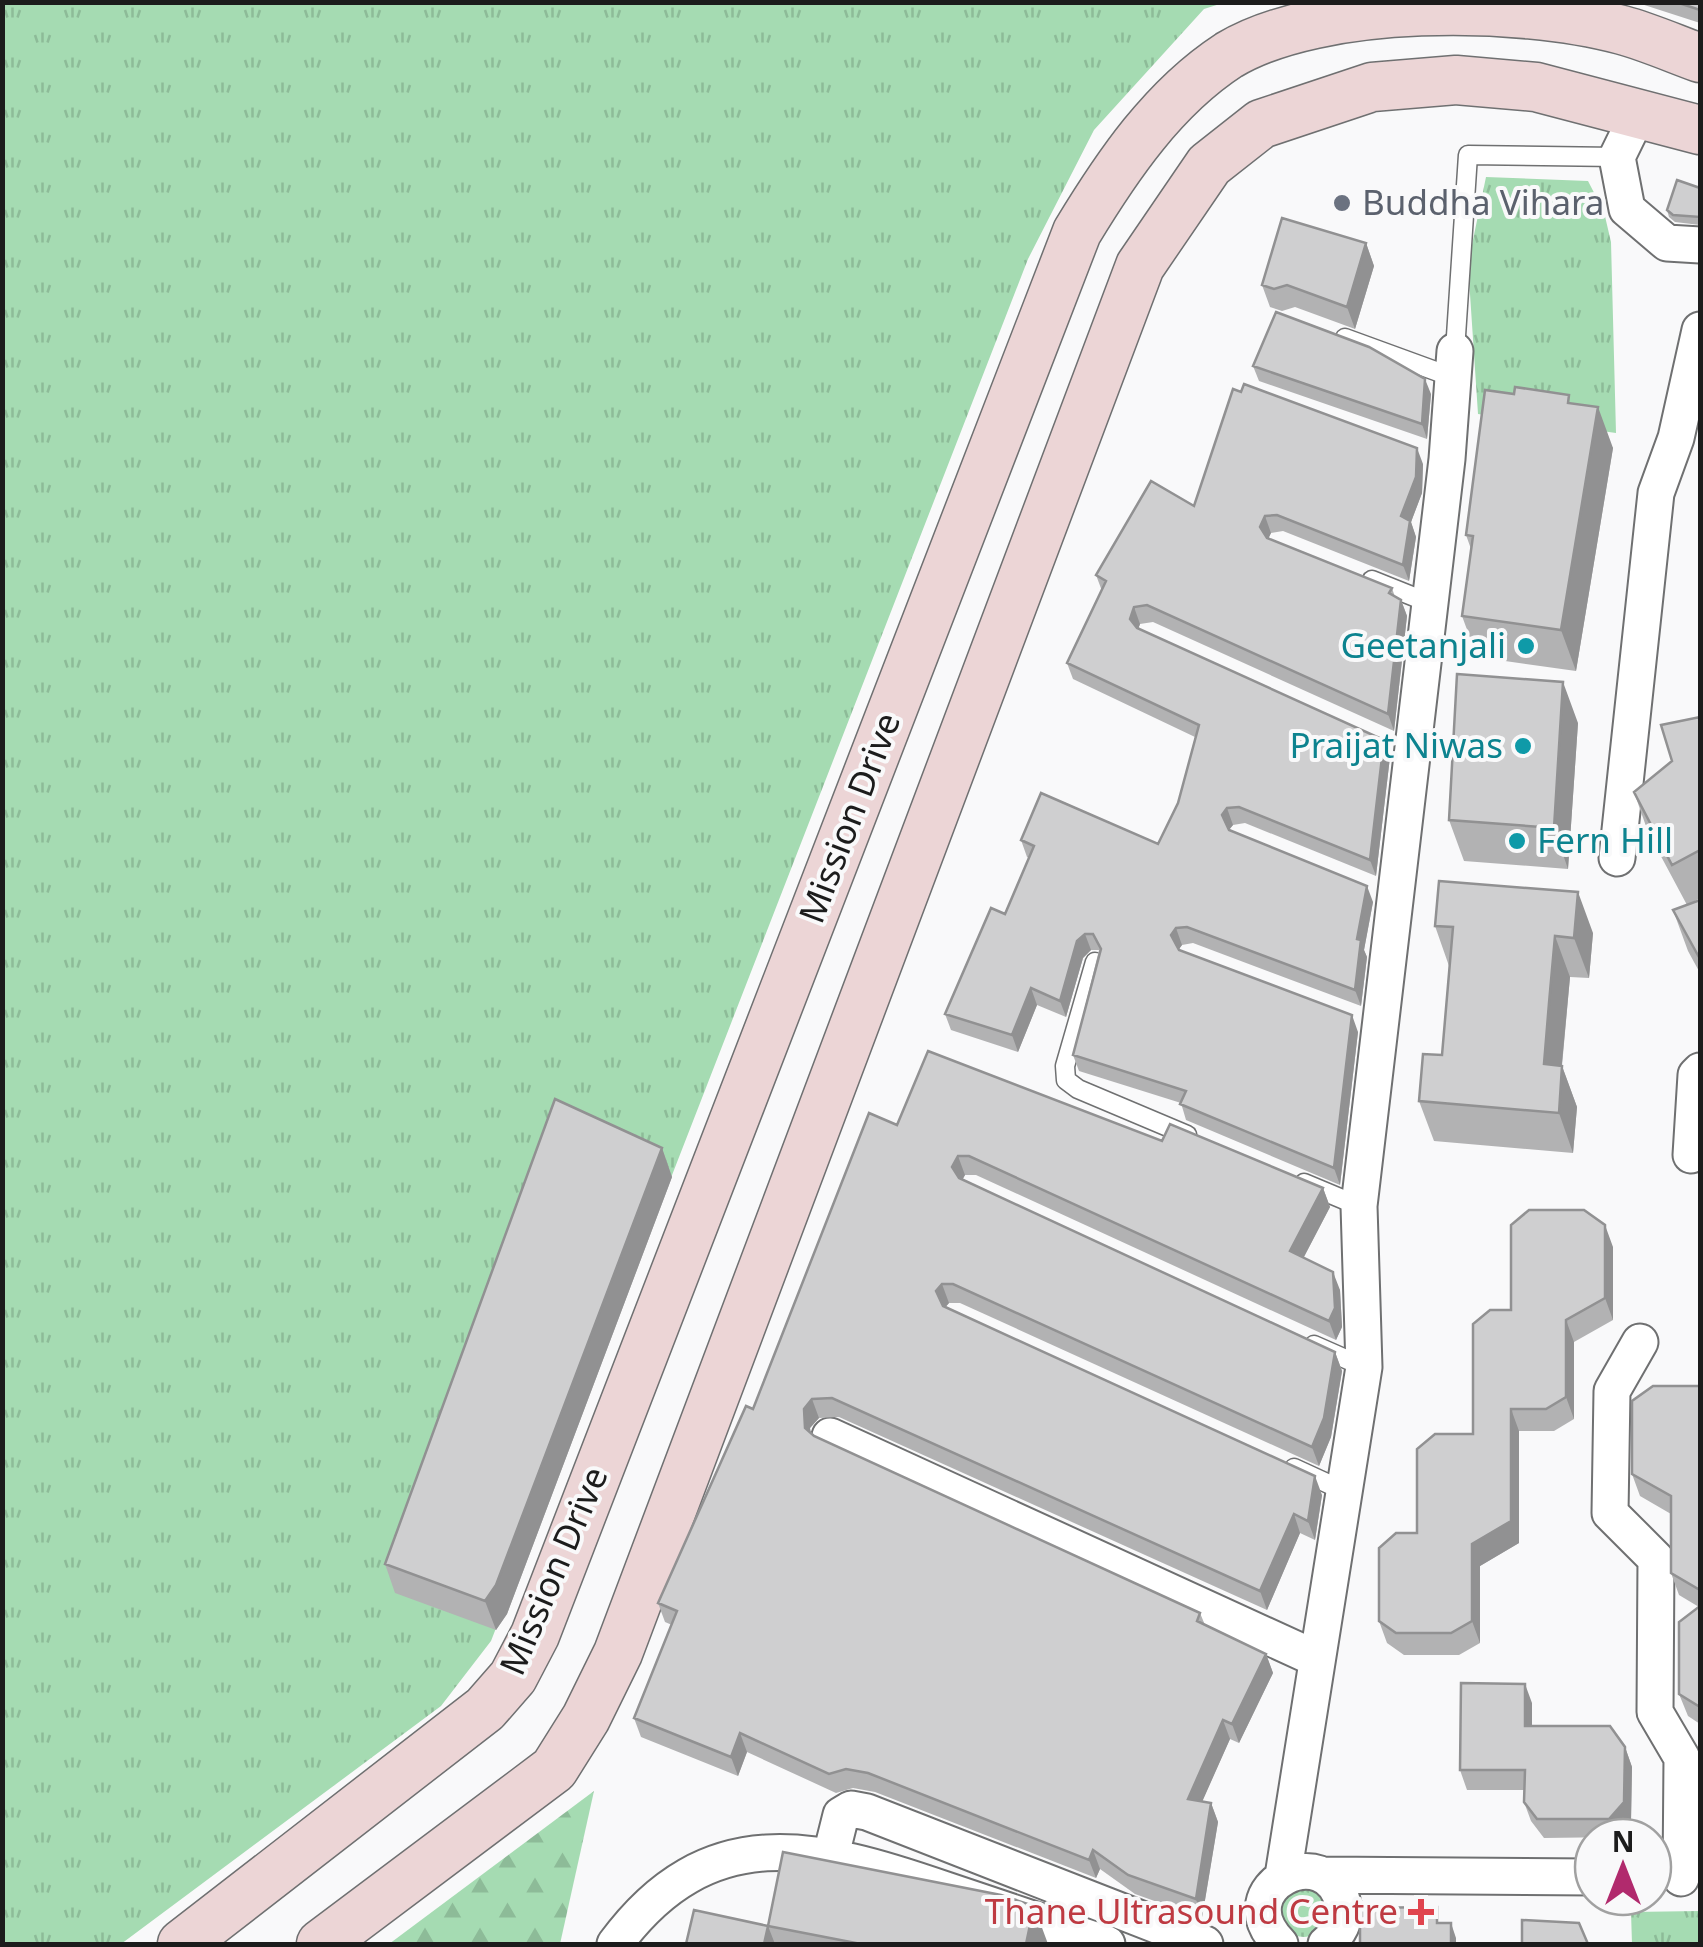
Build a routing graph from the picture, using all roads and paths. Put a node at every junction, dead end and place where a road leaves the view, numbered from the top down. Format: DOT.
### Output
graph roads {
  1 [pos="1700,61"];
  2 [pos="1673,122"];
  3 [pos="1617,157"];
  4 [pos="1700,245"];
  5 [pos="1700,330"];
  6 [pos="1327,332"];
  7 [pos="1454,364"];
  8 [pos="1352,572"];
  9 [pos="1427,602"];
  10 [pos="1617,858"];
  11 [pos="1095,962"];
  12 [pos="1700,1071"];
  13 [pos="1201,1140"];
  14 [pos="1691,1155"];
  15 [pos="1288,1177"];
  16 [pos="1359,1206"];
  17 [pos="1292,1334"];
  18 [pos="1640,1342"];
  19 [pos="1364,1368"];
  20 [pos="830,1436"];
  21 [pos="1274,1459"];
  22 [pos="1344,1491"];
  23 [pos="1318,1658"];
  24 [pos="831,1855"];
  25 [pos="1322,1875"];
  26 [pos="1283,1876"];
  27 [pos="1573,1877"];
  28 [pos="1678,1877"];
  29 [pos="1273,1941"];
  30 [pos="182,1944"];
  31 [pos="321,1944"];
  32 [pos="615,1944"];
  33 [pos="1107,1944"];
  34 [pos="1205,1944"];
  35 [pos="1326,1944"];
  1 -- 2 [label="street"];
  1 -- 30 [label="street, Mission Drive"];
  2 -- 3 [label="street"];
  2 -- 31 [label="street"];
  3 -- 4 [label="street"];
  3 -- 7 [label="lane"];
  5 -- 10 [label="street"];
  6 -- 7 [label="lane"];
  7 -- 9 [label="street"];
  8 -- 9 [label="lane"];
  9 -- 16 [label="street"];
  11 -- 13 [label="lane"];
  12 -- 14 [label="street"];
  15 -- 16 [label="lane"];
  16 -- 19 [label="street"];
  17 -- 19 [label="lane"];
  18 -- 28 [label="street"];
  19 -- 22 [label="street"];
  20 -- 23 [label="street"];
  21 -- 22 [label="lane"];
  22 -- 23 [label="street"];
  23 -- 26 [label="street"];
  24 -- 32 [label="street"];
  24 -- 33 [label="street"];
  24 -- 34 [label="street"];
  25 -- 26 [label="street"];
  25 -- 27 [label="street"];
  25 -- 35 [label="street"];
  26 -- 29 [label="street"];
}
